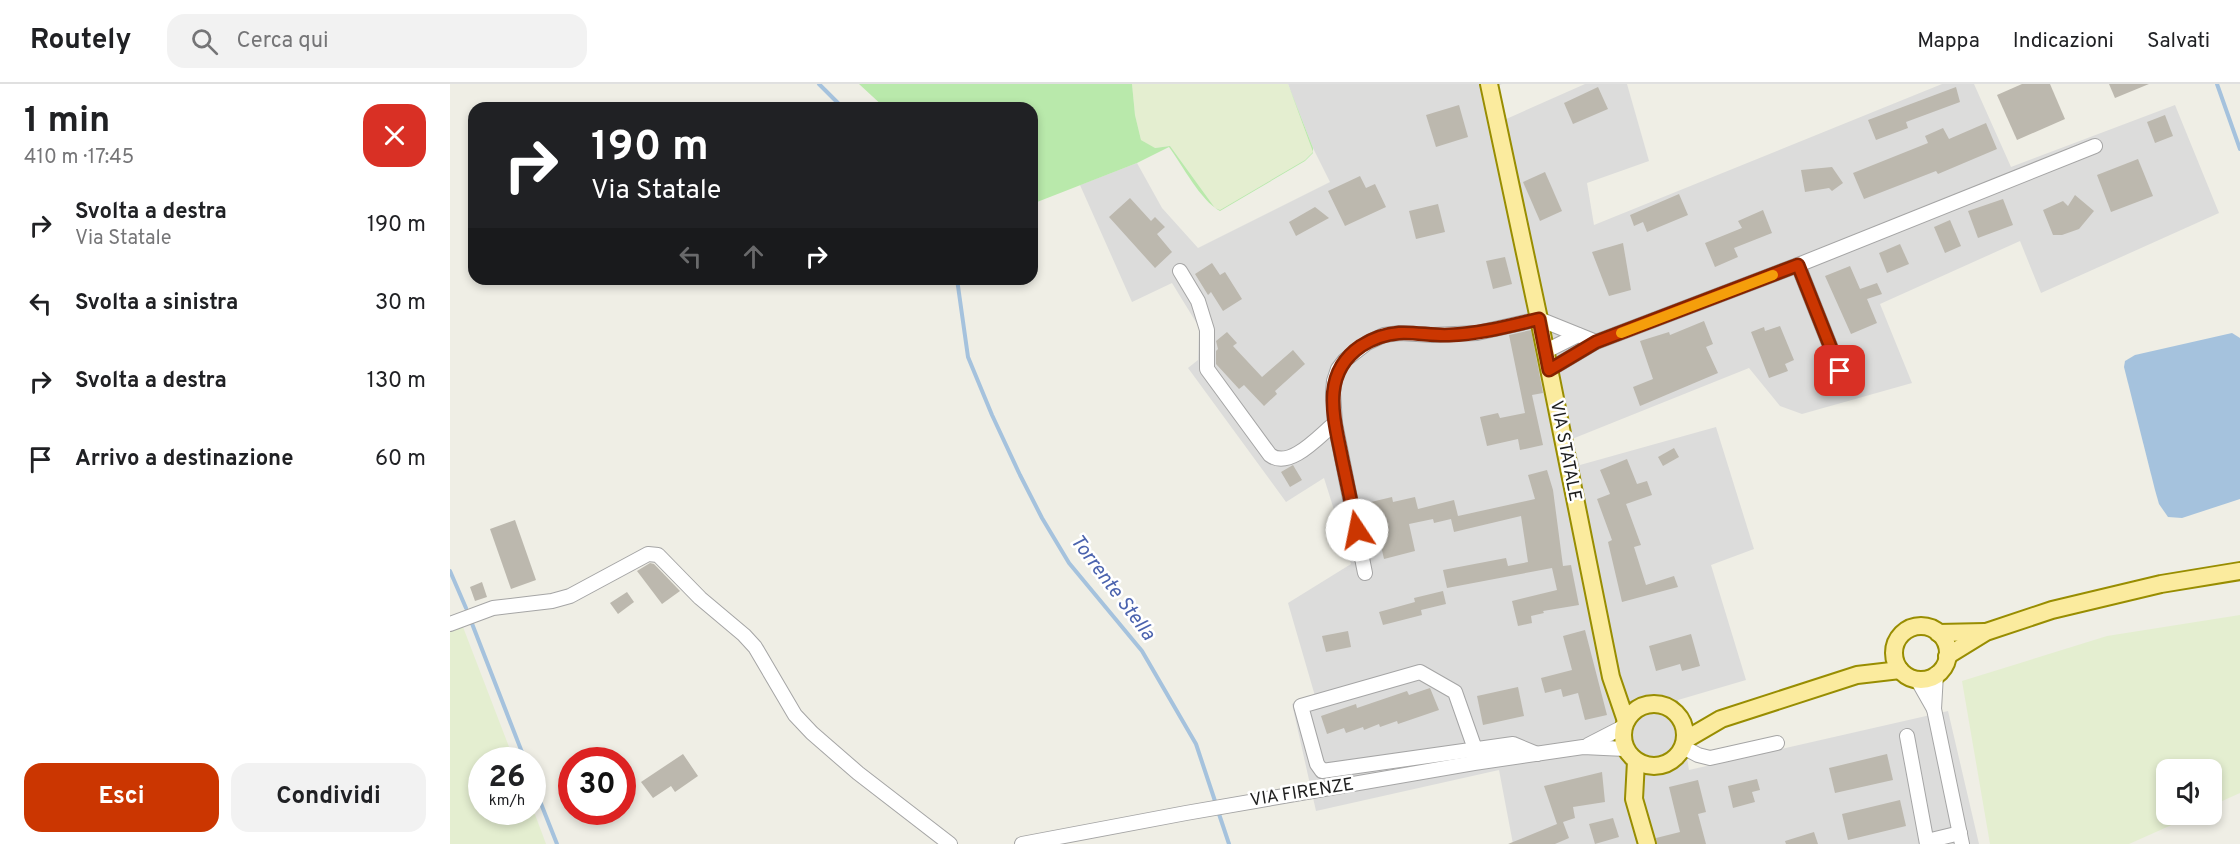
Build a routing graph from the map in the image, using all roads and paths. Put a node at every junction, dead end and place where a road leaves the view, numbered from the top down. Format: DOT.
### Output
graph roads {
  1 [pos="1489,84"];
  2 [pos="2095,146"];
  3 [pos="1798,265"];
  4 [pos="1179,271"];
  5 [pos="1539,319"];
  6 [pos="1578,335"];
  7 [pos="1596,342"];
  8 [pos="1546,351"];
  9 [pos="1549,370"];
  10 [pos="1840,371"];
  11 [pos="1335,423"];
  12 [pos="2240,571"];
  13 [pos="1365,573"];
  14 [pos="450,624"];
  15 [pos="1986,632"];
  16 [pos="1938,633"];
  17 [pos="1895,647"];
  18 [pos="1947,656"];
  19 [pos="1900,670"];
  20 [pos="1936,674"];
  21 [pos="1857,675"];
  22 [pos="1611,677"];
  23 [pos="1917,679"];
  24 [pos="1649,704"];
  25 [pos="1934,709"];
  26 [pos="1680,717"];
  27 [pos="1721,719"];
  28 [pos="1624,724"];
  29 [pos="1907,736"];
  30 [pos="1684,743"];
  31 [pos="1777,743"];
  32 [pos="1583,747"];
  33 [pos="1475,749"];
  34 [pos="1537,754"];
  35 [pos="1630,755"];
  36 [pos="1653,767"];
  37 [pos="1641,818"];
  38 [pos="1961,839"];
  39 [pos="1927,842"];
  40 [pos="950,844"];
  41 [pos="1022,844"];
  42 [pos="1647,844"];
  1 -- 5 [label="main road, VIA STATALE"];
  2 -- 3 [label="street"];
  3 -- 7 [label="street"];
  3 -- 10 [label="street"];
  4 -- 11 [label="street"];
  5 -- 6 [label="street"];
  5 -- 8 [label="main road, VIA STATALE"];
  5 -- 11 [label="street"];
  6 -- 7 [label="street"];
  6 -- 8 [label="street"];
  7 -- 9 [label="street"];
  8 -- 9 [label="main road, VIA STATALE"];
  9 -- 22 [label="main road, VIA STATALE"];
  11 -- 13 [label="street"];
  12 -- 15 [label="main road"];
  14 -- 40 [label="street"];
  15 -- 16 [label="main road"];
  15 -- 18 [label="main road"];
  16 -- 17 [label="main road"];
  16 -- 18 [label="main road"];
  17 -- 19 [label="main road"];
  17 -- 21 [label="main road"];
  18 -- 20 [label="main road"];
  19 -- 21 [label="main road"];
  19 -- 23 [label="main road"];
  20 -- 23 [label="main road"];
  20 -- 25 [label="street"];
  21 -- 27 [label="main road"];
  22 -- 24 [label="main road"];
  22 -- 28 [label="main road, VIA STATALE"];
  23 -- 25 [label="street"];
  24 -- 26 [label="main road"];
  24 -- 28 [label="main road"];
  25 -- 38 [label="street"];
  26 -- 27 [label="main road"];
  26 -- 30 [label="main road"];
  27 -- 30 [label="main road"];
  28 -- 32 [label="street"];
  28 -- 35 [label="main road"];
  29 -- 39 [label="street"];
  30 -- 31 [label="street"];
  30 -- 36 [label="main road"];
  32 -- 34 [label="street, VIA FIRENZE"];
  32 -- 35 [label="street"];
  33 -- 33 [label="street"];
  33 -- 34 [label="street"];
  34 -- 41 [label="street, VIA FIRENZE"];
  35 -- 36 [label="main road"];
  35 -- 37 [label="main road"];
  36 -- 37 [label="main road"];
  37 -- 42 [label="main road"];
  38 -- 39 [label="street"];
}
